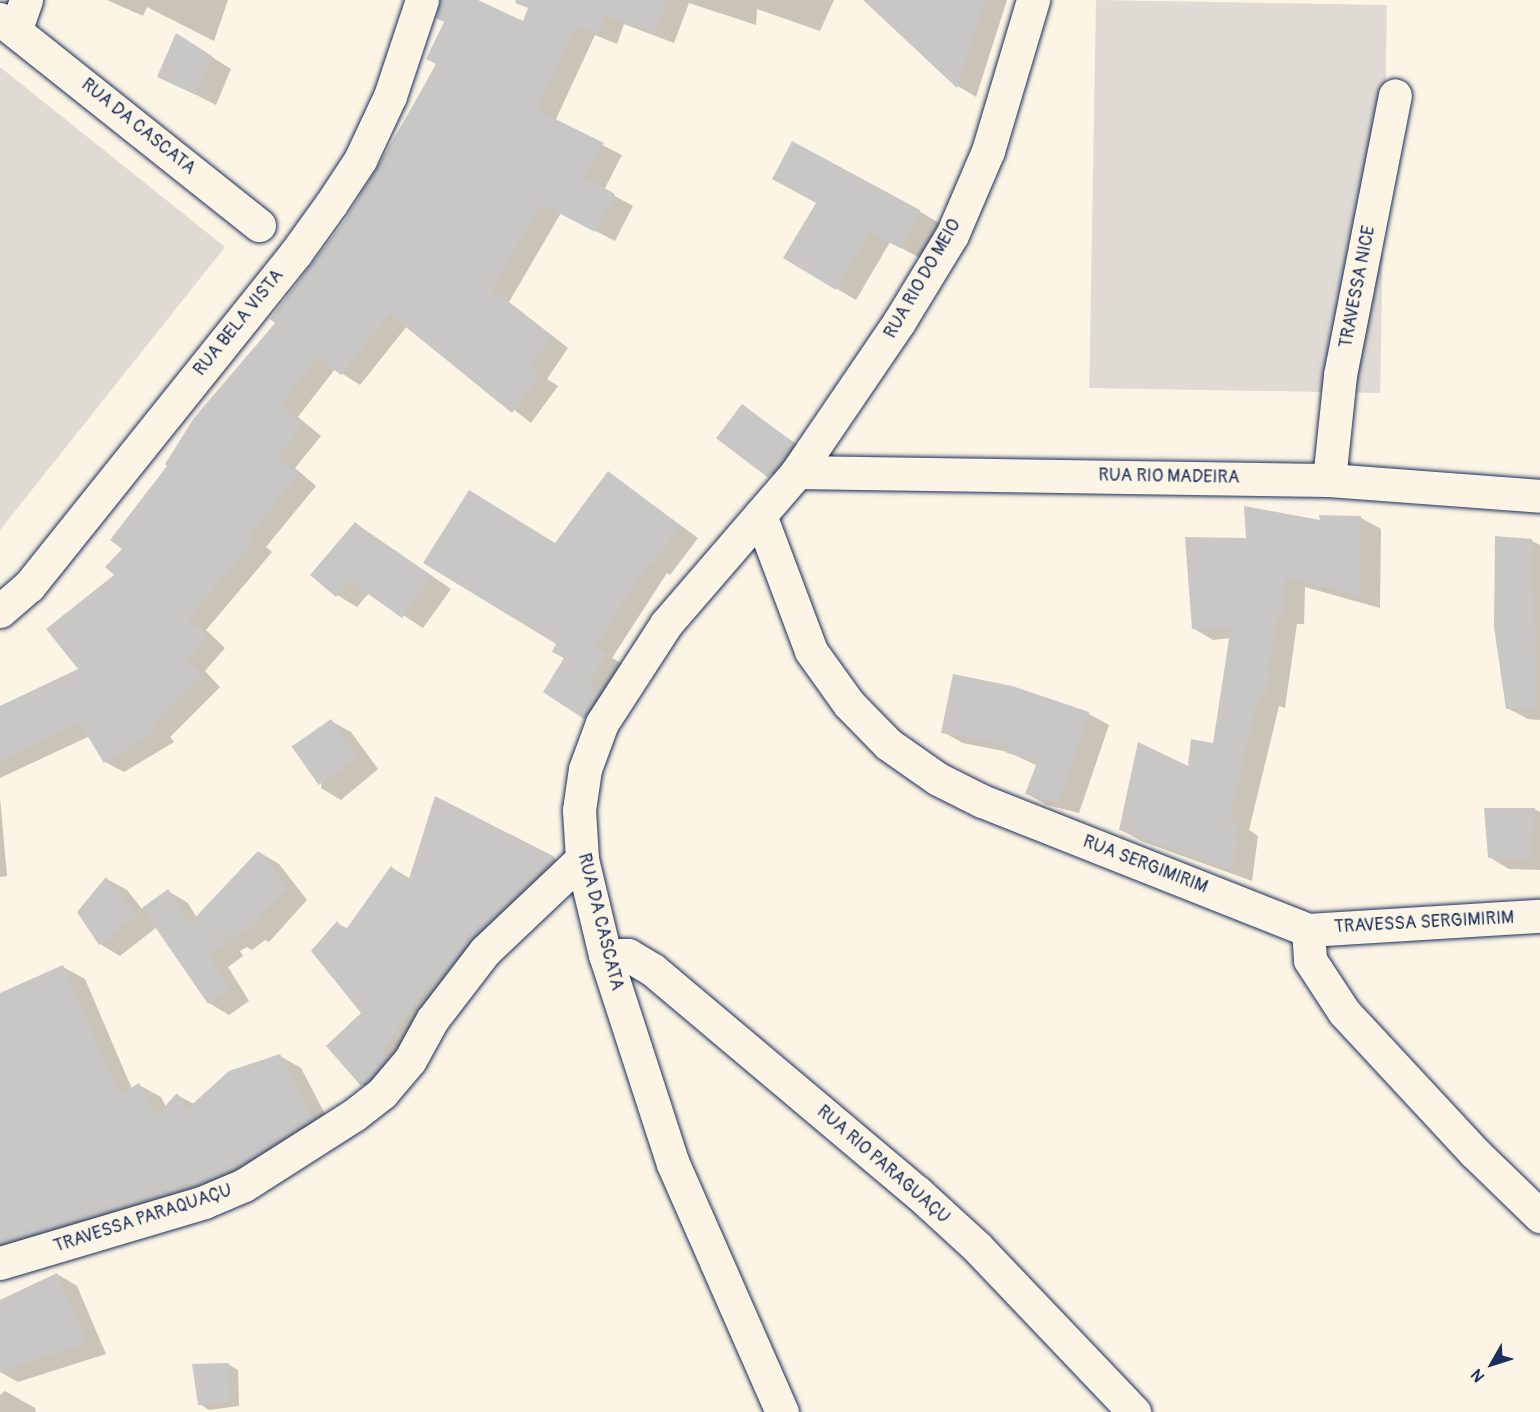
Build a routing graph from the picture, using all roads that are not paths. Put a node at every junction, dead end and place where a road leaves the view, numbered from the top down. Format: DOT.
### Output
graph roads {
  1 [pos="422,0"];
  2 [pos="1033,0"];
  3 [pos="14,16"];
  4 [pos="1395,95"];
  5 [pos="259,225"];
  6 [pos="797,472"];
  7 [pos="1329,480"];
  8 [pos="1540,496"];
  9 [pos="760,515"];
  10 [pos="0,611"];
  11 [pos="582,859"];
  12 [pos="1540,916"];
  13 [pos="1308,930"];
  14 [pos="606,955"];
  15 [pos="1540,1216"];
  16 [pos="0,1263"];
  17 [pos="782,1412"];
  18 [pos="1134,1412"];
  1 -- 10 [label="street, RUA BELA VISTA"];
  2 -- 6 [label="street, RUA RIO DO MEIO"];
  3 -- 5 [label="street, RUA DA CASCATA"];
  4 -- 7 [label="street, TRAVESSA NICE"];
  6 -- 7 [label="street, RUA RIO MADEIRA"];
  6 -- 9 [label="street, RUA DA CASCATA"];
  7 -- 8 [label="street, RUA RIO MADEIRA"];
  9 -- 11 [label="street, RUA DA CASCATA"];
  9 -- 13 [label="street, RUA SERGIMIRIM"];
  11 -- 14 [label="street, RUA DA CASCATA"];
  11 -- 16 [label="street, TRAVESSA PARAQUAÇU"];
  12 -- 13 [label="street, TRAVESSA SERGIMIRIM"];
  13 -- 15 [label="street"];
  14 -- 17 [label="street, RUA DA CASCATA"];
  14 -- 18 [label="street, RUA RIO PARAGUAÇU"];
}
